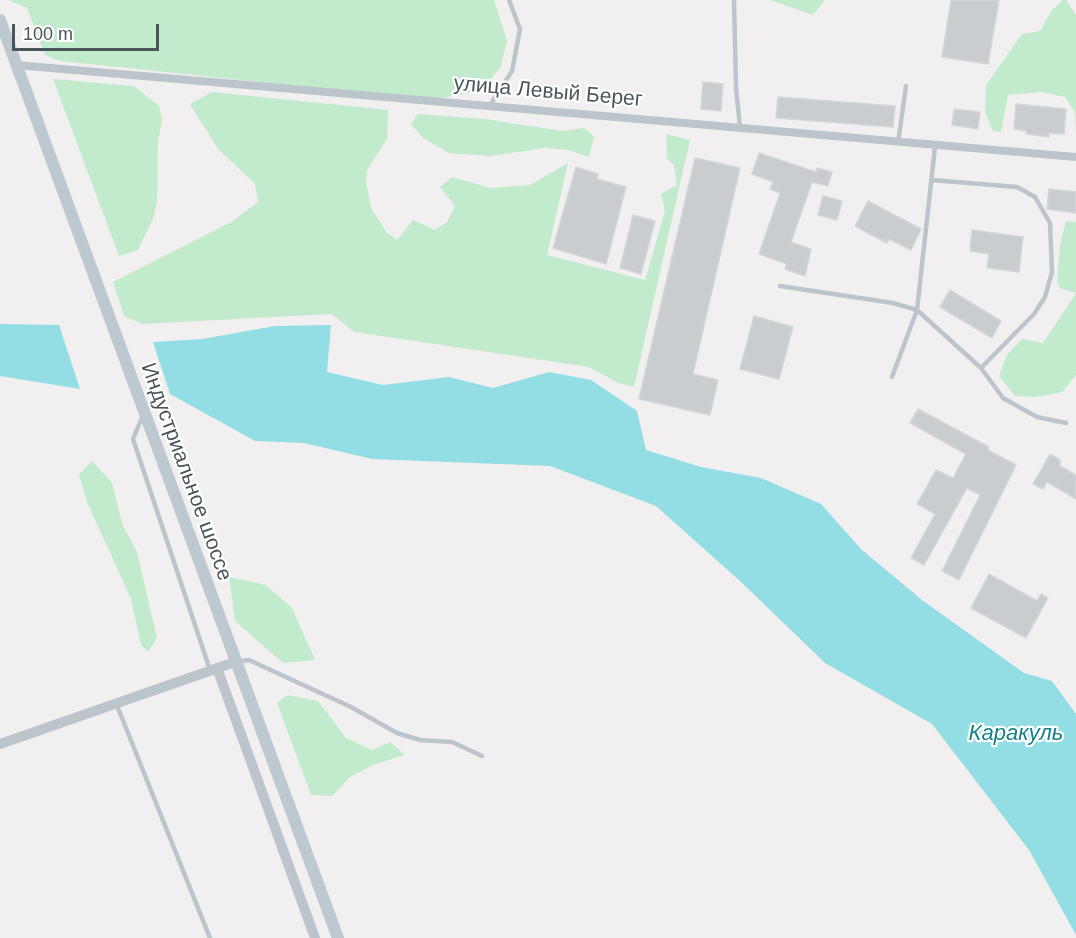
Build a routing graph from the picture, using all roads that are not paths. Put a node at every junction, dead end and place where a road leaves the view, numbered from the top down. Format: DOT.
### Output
graph roads {
  1 [pos="508,0"];
  2 [pos="734,0"];
  3 [pos="0,20"];
  4 [pos="16,65"];
  5 [pos="906,86"];
  6 [pos="490,105"];
  7 [pos="740,127"];
  8 [pos="898,143"];
  9 [pos="935,147"];
  10 [pos="1076,158"];
  11 [pos="932,180"];
  12 [pos="780,286"];
  13 [pos="917,310"];
  14 [pos="981,368"];
  15 [pos="892,377"];
  16 [pos="144,412"];
  17 [pos="1066,423"];
  18 [pos="235,662"];
  19 [pos="214,669"];
  20 [pos="116,703"];
  21 [pos="0,744"];
  22 [pos="482,756"];
  23 [pos="210,938"];
  24 [pos="315,938"];
  25 [pos="338,938"];
  1 -- 6 [label="lane"];
  2 -- 7 [label="lane"];
  3 -- 4 [label="main road, Индустриальное шоссе"];
  4 -- 6 [label="street, улица Левый Берег"];
  4 -- 16 [label="main road, Индустриальное шоссе"];
  5 -- 8 [label="lane"];
  6 -- 7 [label="street, улица Левый Берег"];
  7 -- 8 [label="street, улица Левый Берег"];
  8 -- 9 [label="street, улица Левый Берег"];
  9 -- 10 [label="street, улица Левый Берег"];
  9 -- 11 [label="lane"];
  11 -- 13 [label="lane"];
  11 -- 14 [label="lane"];
  12 -- 13 [label="lane"];
  13 -- 14 [label="lane"];
  13 -- 15 [label="lane"];
  14 -- 17 [label="lane"];
  16 -- 18 [label="main road, Индустриальное шоссе"];
  16 -- 19 [label="lane"];
  18 -- 19 [label="street"];
  18 -- 22 [label="lane"];
  18 -- 25 [label="main road, Индустриальное шоссе"];
  19 -- 20 [label="street"];
  19 -- 24 [label="street"];
  20 -- 21 [label="street"];
  20 -- 23 [label="lane"];
}
